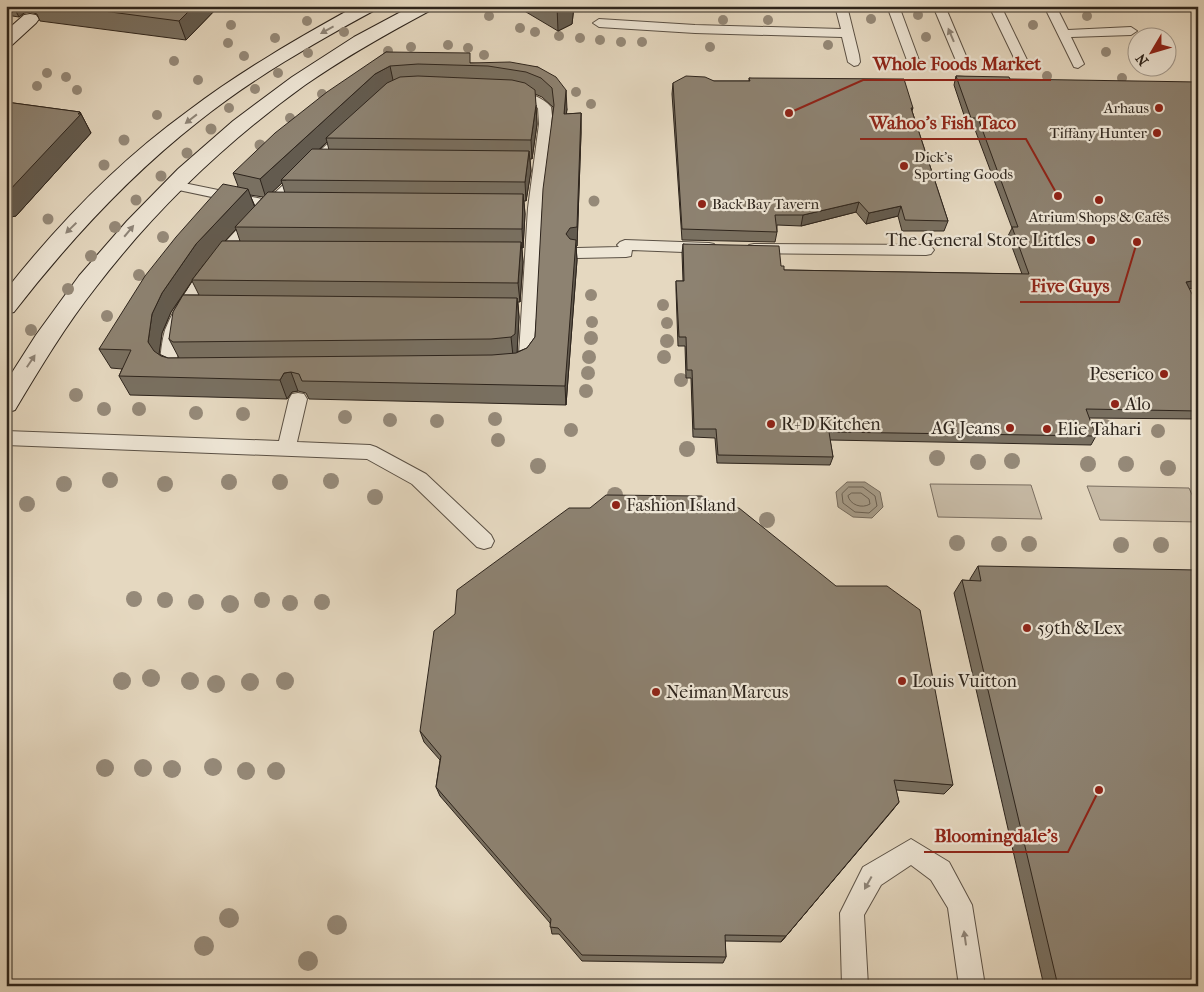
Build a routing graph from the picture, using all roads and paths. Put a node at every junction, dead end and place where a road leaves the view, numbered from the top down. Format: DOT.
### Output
graph roads {
  1 [pos="370,6"];
  2 [pos="841,6"];
  3 [pos="893,6"];
  4 [pos="939,6"];
  5 [pos="995,6"];
  6 [pos="1050,6"];
  7 [pos="418,7"];
  8 [pos="30,19"];
  9 [pos="599,23"];
  10 [pos="1126,31"];
  11 [pos="846,33"];
  12 [pos="1063,34"];
  13 [pos="6,41"];
  14 [pos="854,62"];
  15 [pos="914,63"];
  16 [pos="963,63"];
  17 [pos="1022,64"];
  18 [pos="1078,64"];
  19 [pos="314,163"];
  20 [pos="334,163"];
  21 [pos="174,185"];
  22 [pos="269,205"];
  23 [pos="298,205"];
  24 [pos="625,249"];
  25 [pos="926,250"];
  26 [pos="224,253"];
  27 [pos="244,253"];
  28 [pos="577,253"];
  29 [pos="513,255"];
  30 [pos="533,255"];
  31 [pos="6,306"];
  32 [pos="186,306"];
  33 [pos="206,306"];
  34 [pos="510,310"];
  35 [pos="529,310"];
  36 [pos="298,399"];
  37 [pos="6,403"];
  38 [pos="6,438"];
  39 [pos="286,449"];
  40 [pos="484,541"];
  41 [pos="855,986"];
  42 [pos="972,986"];
  1 -- 31 [label="main road, one-way"];
  2 -- 11 [label="lane"];
  3 -- 15 [label="lane"];
  16 -- 4 [label="lane, one-way"];
  5 -- 17 [label="lane"];
  6 -- 12 [label="lane"];
  7 -- 21 [label="main road"];
  8 -- 13 [label="main road"];
  9 -- 11 [label="lane"];
  10 -- 12 [label="lane"];
  11 -- 14 [label="lane"];
  12 -- 18 [label="lane"];
  19 -- 20 [label="lane"];
  19 -- 22 [label="lane"];
  19 -- 30 [label="lane"];
  21 -- 22 [label="lane"];
  37 -- 21 [label="main road, one-way"];
  22 -- 23 [label="lane"];
  22 -- 26 [label="lane"];
  24 -- 25 [label="lane"];
  24 -- 28 [label="lane"];
  26 -- 27 [label="lane"];
  26 -- 32 [label="lane"];
  29 -- 30 [label="lane"];
  30 -- 35 [label="lane"];
  32 -- 33 [label="lane"];
  32 -- 35 [label="lane"];
  34 -- 35 [label="lane"];
  36 -- 39 [label="lane"];
  38 -- 39 [label="lane"];
  39 -- 40 [label="lane"];
  42 -- 41 [label="lane, one-way"];
}
